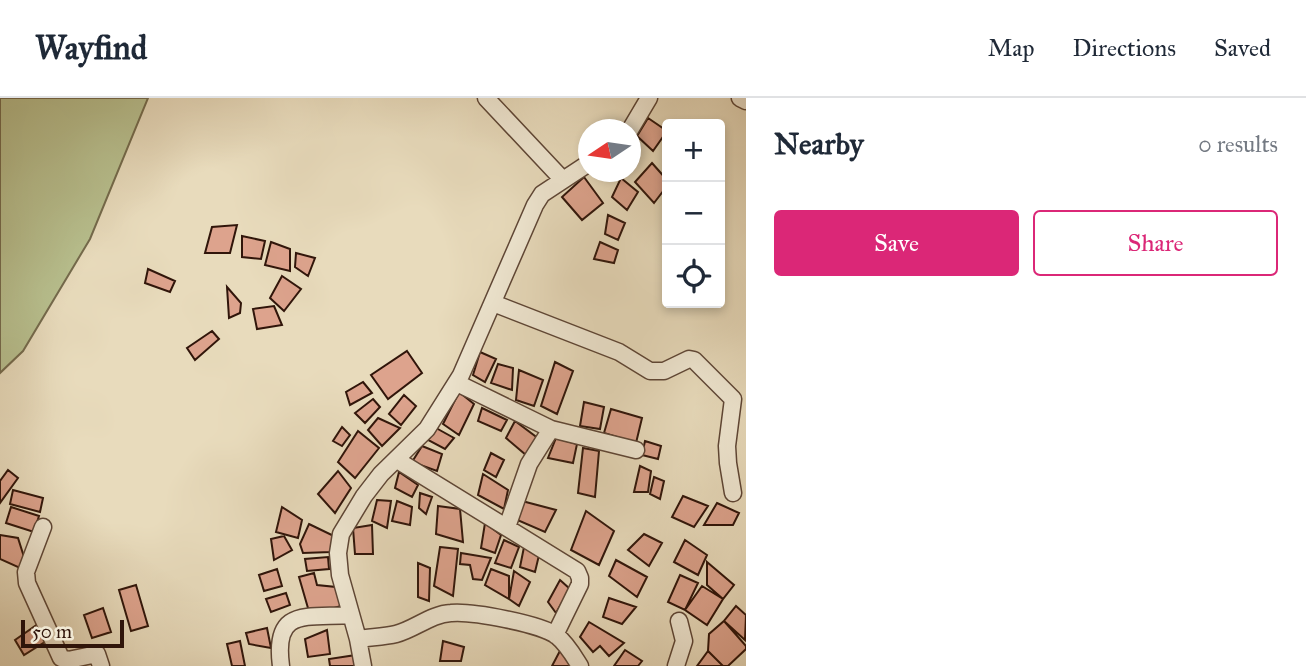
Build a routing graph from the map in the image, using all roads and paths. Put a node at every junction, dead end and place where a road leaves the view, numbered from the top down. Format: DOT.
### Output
graph roads {
  1 [pos="486,98"];
  2 [pos="649,98"];
  3 [pos="740,98"];
  4 [pos="746,101"];
  5 [pos="636,119"];
  6 [pos="578,170"];
  7 [pos="562,180"];
  8 [pos="492,303"];
  9 [pos="457,383"];
  10 [pos="551,429"];
  11 [pos="636,450"];
  12 [pos="397,460"];
  13 [pos="733,493"];
  14 [pos="43,527"];
  15 [pos="506,527"];
  16 [pos="351,615"];
  17 [pos="679,621"];
  18 [pos="555,635"];
  19 [pos="358,639"];
  20 [pos="100,666"];
  21 [pos="282,666"];
  22 [pos="363,666"];
  23 [pos="580,666"];
  24 [pos="676,666"];
  1 -- 7 [label="street"];
  2 -- 5 [label="street"];
  3 -- 4 [label="street"];
  6 -- 7 [label="street"];
  7 -- 8 [label="street"];
  8 -- 9 [label="street"];
  8 -- 13 [label="street"];
  9 -- 10 [label="street"];
  9 -- 12 [label="street"];
  10 -- 11 [label="street"];
  10 -- 15 [label="street"];
  12 -- 15 [label="street"];
  12 -- 16 [label="street"];
  14 -- 20 [label="street"];
  15 -- 18 [label="street"];
  16 -- 19 [label="street"];
  16 -- 21 [label="street"];
  17 -- 24 [label="street"];
  18 -- 19 [label="street"];
  18 -- 23 [label="street"];
  19 -- 22 [label="street"];
}
